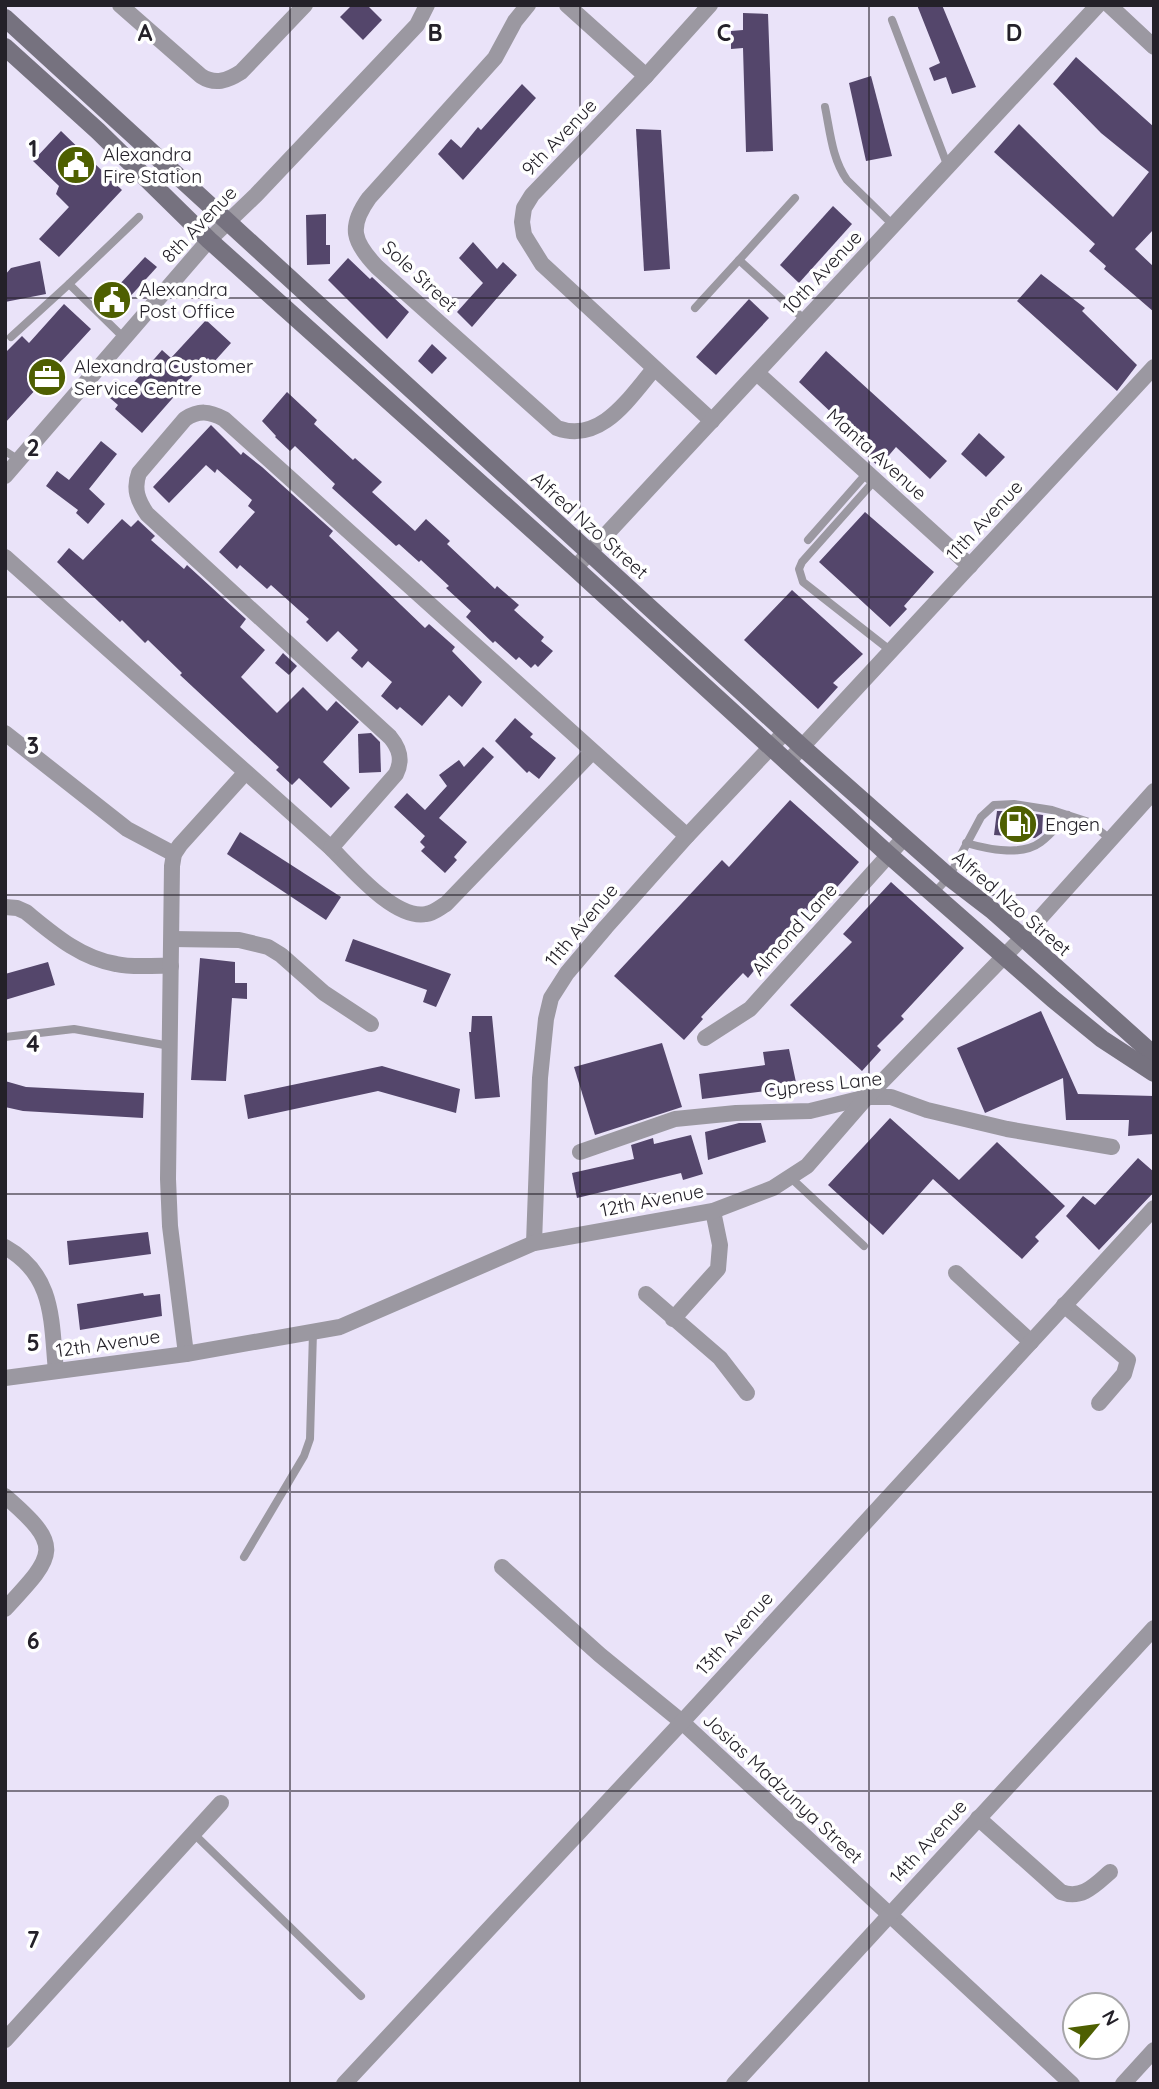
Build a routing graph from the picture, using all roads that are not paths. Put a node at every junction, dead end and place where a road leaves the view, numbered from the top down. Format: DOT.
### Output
graph roads {
  1 [pos="121,5"];
  2 [pos="305,5"];
  3 [pos="427,5"];
  4 [pos="528,5"];
  5 [pos="567,5"];
  6 [pos="710,5"];
  7 [pos="1098,5"];
  8 [pos="1109,5"];
  9 [pos="5,18"];
  10 [pos="892,20"];
  11 [pos="5,47"];
  12 [pos="1154,47"];
  13 [pos="646,76"];
  14 [pos="825,107"];
  15 [pos="111,115"];
  16 [pos="98,131"];
  17 [pos="948,167"];
  18 [pos="795,198"];
  19 [pos="139,217"];
  20 [pos="228,221"];
  21 [pos="894,226"];
  22 [pos="209,240"];
  23 [pos="739,260"];
  24 [pos="69,284"];
  25 [pos="695,308"];
  26 [pos="805,320"];
  27 [pos="11,337"];
  28 [pos="124,338"];
  29 [pos="1154,367"];
  30 [pos="654,369"];
  31 [pos="757,373"];
  32 [pos="712,421"];
  33 [pos="12,456"];
  34 [pos="5,476"];
  35 [pos="871,477"];
  36 [pos="808,540"];
  37 [pos="589,552"];
  38 [pos="5,557"];
  39 [pos="970,566"];
  40 [pos="575,568"];
  41 [pos="891,651"];
  42 [pos="785,732"];
  43 [pos="5,733"];
  44 [pos="802,747"];
  45 [pos="771,748"];
  46 [pos="592,751"];
  47 [pos="787,763"];
  48 [pos="246,773"];
  49 [pos="1154,791"];
  50 [pos="1068,815"];
  51 [pos="687,836"];
  52 [pos="904,838"];
  53 [pos="1110,839"];
  54 [pos="966,843"];
  55 [pos="331,848"];
  56 [pos="174,854"];
  57 [pos="889,855"];
  58 [pos="949,877"];
  59 [pos="933,894"];
  60 [pos="5,907"];
  61 [pos="1023,937"];
  62 [pos="172,939"];
  63 [pos="1003,956"];
  64 [pos="171,966"];
  65 [pos="371,1024"];
  66 [pos="5,1037"];
  67 [pos="705,1038"];
  68 [pos="170,1046"];
  69 [pos="1154,1055"];
  70 [pos="1154,1073"];
  71 [pos="867,1097"];
  72 [pos="1112,1147"];
  73 [pos="580,1152"];
  74 [pos="791,1178"];
  75 [pos="1154,1208"];
  76 [pos="713,1211"];
  77 [pos="534,1243"];
  78 [pos="864,1245"];
  79 [pos="5,1247"];
  80 [pos="956,1273"];
  81 [pos="646,1294"];
  82 [pos="1064,1305"];
  83 [pos="673,1319"];
  84 [pos="313,1332"];
  85 [pos="1031,1342"];
  86 [pos="186,1354"];
  87 [pos="56,1371"];
  88 [pos="5,1378"];
  89 [pos="747,1393"];
  90 [pos="1099,1402"];
  91 [pos="5,1496"];
  92 [pos="244,1558"];
  93 [pos="502,1567"];
  94 [pos="5,1609"];
  95 [pos="1154,1628"];
  96 [pos="681,1722"];
  97 [pos="221,1803"];
  98 [pos="978,1818"];
  99 [pos="193,1833"];
  100 [pos="1110,1872"];
  101 [pos="890,1915"];
  102 [pos="360,1996"];
  103 [pos="5,2040"];
  104 [pos="1154,2050"];
  105 [pos="344,2084"];
  106 [pos="734,2084"];
  107 [pos="1072,2084"];
  108 [pos="1123,2084"];
  1 -- 2 [label="street"];
  3 -- 20 [label="street, 8th Avenue"];
  4 -- 30 [label="street, Sole Street"];
  5 -- 13 [label="street"];
  6 -- 13 [label="street, 9th Avenue"];
  7 -- 17 [label="street, 10th Avenue"];
  8 -- 12 [label="street"];
  9 -- 15 [label="street, Alfred Nzo Street"];
  10 -- 17 [label="lane"];
  11 -- 16 [label="street"];
  13 -- 30 [label="street, 9th Avenue"];
  14 -- 21 [label="lane"];
  15 -- 16 [label="street"];
  15 -- 20 [label="street, Alfred Nzo Street"];
  16 -- 22 [label="street"];
  17 -- 21 [label="street, 10th Avenue"];
  18 -- 23 [label="lane"];
  19 -- 24 [label="lane"];
  20 -- 22 [label="street, 8th Avenue"];
  20 -- 37 [label="street, Alfred Nzo Street"];
  21 -- 26 [label="street, 10th Avenue"];
  22 -- 28 [label="street, 8th Avenue"];
  22 -- 40 [label="street"];
  23 -- 25 [label="lane"];
  23 -- 26 [label="lane"];
  24 -- 27 [label="lane"];
  24 -- 28 [label="lane"];
  26 -- 31 [label="street, 10th Avenue"];
  28 -- 33 [label="street, 8th Avenue"];
  29 -- 39 [label="street, 11th Avenue"];
  30 -- 32 [label="street, 9th Avenue"];
  31 -- 32 [label="street, 10th Avenue"];
  31 -- 35 [label="street, Manta Avenue"];
  32 -- 37 [label="street, 10th Avenue"];
  33 -- 34 [label="street, 8th Avenue"];
  35 -- 36 [label="lane"];
  35 -- 39 [label="street, Manta Avenue"];
  35 -- 41 [label="lane"];
  37 -- 40 [label="street, 10th Avenue"];
  37 -- 42 [label="street, Alfred Nzo Street"];
  38 -- 48 [label="street"];
  39 -- 41 [label="street, 11th Avenue"];
  40 -- 45 [label="street"];
  41 -- 44 [label="street, 11th Avenue"];
  42 -- 44 [label="street, Alfred Nzo Street"];
  42 -- 45 [label="street, 11th Avenue"];
  43 -- 56 [label="street"];
  44 -- 47 [label="street, 11th Avenue"];
  44 -- 52 [label="street, Alfred Nzo Street"];
  45 -- 47 [label="street"];
  45 -- 51 [label="street, 11th Avenue"];
  46 -- 51 [label="street"];
  46 -- 55 [label="street"];
  46 -- 55 [label="street"];
  47 -- 57 [label="street"];
  48 -- 55 [label="street"];
  48 -- 56 [label="street"];
  49 -- 53 [label="street, 12th Avenue"];
  50 -- 53 [label="lane"];
  50 -- 54 [label="lane"];
  50 -- 54 [label="lane"];
  51 -- 77 [label="street, 11th Avenue"];
  52 -- 57 [label="street, Almond Lane"];
  52 -- 58 [label="street, Alfred Nzo Street"];
  53 -- 61 [label="street, 12th Avenue"];
  54 -- 58 [label="lane"];
  56 -- 62 [label="street"];
  57 -- 59 [label="street"];
  57 -- 67 [label="street, Almond Lane"];
  58 -- 59 [label="lane"];
  58 -- 61 [label="street, Alfred Nzo Street"];
  59 -- 63 [label="street"];
  60 -- 64 [label="street"];
  61 -- 63 [label="street, 12th Avenue"];
  61 -- 69 [label="street, Alfred Nzo Street"];
  62 -- 64 [label="street"];
  62 -- 65 [label="street"];
  63 -- 70 [label="street"];
  63 -- 71 [label="street, 12th Avenue"];
  64 -- 68 [label="street"];
  66 -- 68 [label="lane"];
  68 -- 86 [label="street"];
  71 -- 72 [label="street, Cypress Lane"];
  71 -- 73 [label="street, Cypress Lane"];
  71 -- 74 [label="street, 12th Avenue"];
  74 -- 76 [label="street, 12th Avenue"];
  74 -- 78 [label="lane"];
  75 -- 82 [label="street, 13th Avenue"];
  76 -- 77 [label="street, 12th Avenue"];
  76 -- 83 [label="street"];
  77 -- 84 [label="street, 12th Avenue"];
  79 -- 87 [label="street"];
  80 -- 85 [label="street"];
  81 -- 83 [label="street"];
  82 -- 85 [label="street, 13th Avenue"];
  82 -- 90 [label="street"];
  83 -- 89 [label="street"];
  84 -- 86 [label="street, 12th Avenue"];
  84 -- 92 [label="lane"];
  85 -- 96 [label="street, 13th Avenue"];
  86 -- 87 [label="street, 12th Avenue"];
  87 -- 88 [label="street, 12th Avenue"];
  91 -- 94 [label="street"];
  93 -- 96 [label="street, Josias Madzunya Street"];
  95 -- 98 [label="street, 14th Avenue"];
  96 -- 101 [label="street, Josias Madzunya Street"];
  96 -- 105 [label="street, 13th Avenue"];
  97 -- 99 [label="street"];
  98 -- 100 [label="street"];
  98 -- 101 [label="street, 14th Avenue"];
  99 -- 102 [label="lane"];
  99 -- 103 [label="street"];
  101 -- 106 [label="street, 14th Avenue"];
  101 -- 107 [label="street, Josias Madzunya Street"];
  104 -- 108 [label="street"];
}
